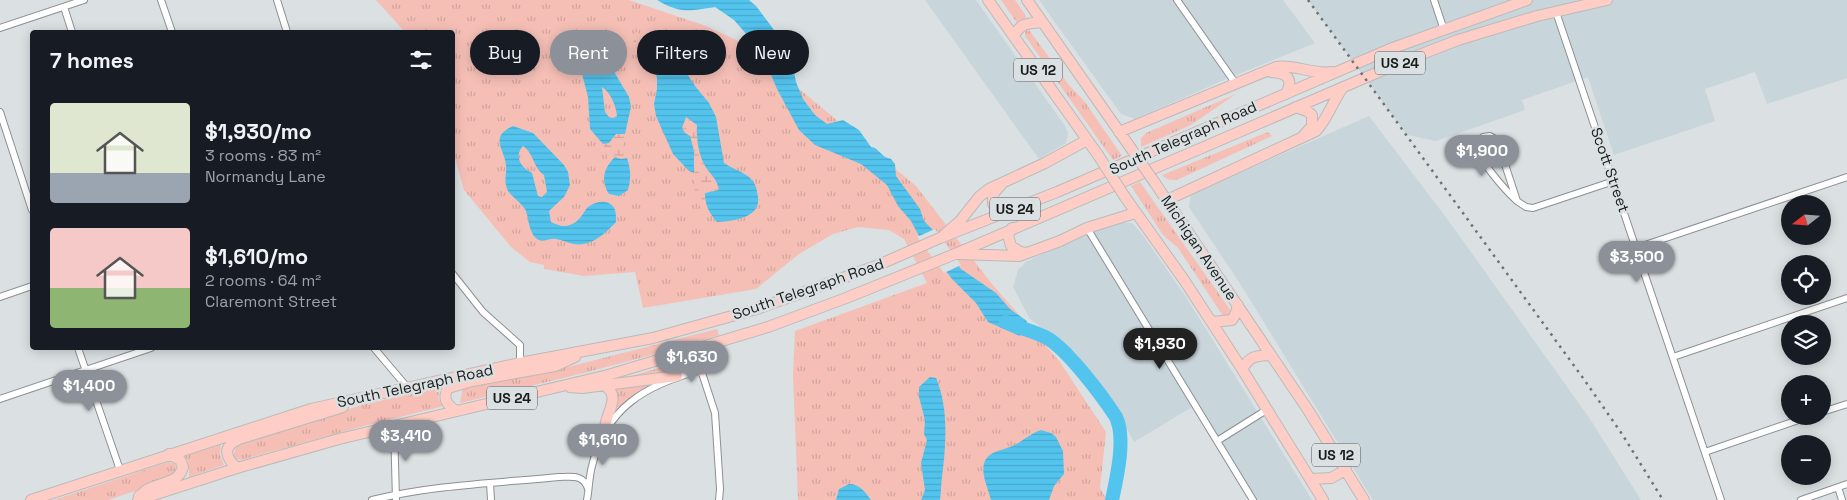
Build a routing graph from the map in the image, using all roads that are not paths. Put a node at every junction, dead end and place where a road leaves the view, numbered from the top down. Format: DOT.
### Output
graph roads {
  1 [pos="84,0"];
  2 [pos="161,0"];
  3 [pos="277,0"];
  4 [pos="988,0"];
  5 [pos="1027,0"];
  6 [pos="1177,0"];
  7 [pos="1434,0"];
  8 [pos="1527,0"];
  9 [pos="1553,0"];
  10 [pos="1585,0"];
  11 [pos="1607,0"];
  12 [pos="64,7"];
  13 [pos="1575,8"];
  14 [pos="1556,12"];
  15 [pos="1042,22"];
  16 [pos="0,28"];
  17 [pos="71,30"];
  18 [pos="171,30"];
  19 [pos="286,30"];
  20 [pos="1444,30"];
  21 [pos="1014,37"];
  22 [pos="1265,71"];
  23 [pos="1340,71"];
  24 [pos="1236,84"];
  25 [pos="1344,86"];
  26 [pos="1286,94"];
  27 [pos="1296,107"];
  28 [pos="0,112"];
  29 [pos="1119,132"];
  30 [pos="1303,136"];
  31 [pos="1087,140"];
  32 [pos="1847,177"];
  33 [pos="1614,181"];
  34 [pos="1002,184"];
  35 [pos="1167,200"];
  36 [pos="1517,201"];
  37 [pos="30,204"];
  38 [pos="1010,211"];
  39 [pos="1135,213"];
  40 [pos="1012,228"];
  41 [pos="1087,228"];
  42 [pos="940,238"];
  43 [pos="1636,248"];
  44 [pos="1028,253"];
  45 [pos="955,254"];
  46 [pos="455,277"];
  47 [pos="30,287"];
  48 [pos="0,297"];
  49 [pos="1847,298"];
  50 [pos="1238,305"];
  51 [pos="1212,322"];
  52 [pos="706,347"];
  53 [pos="79,350"];
  54 [pos="145,350"];
  55 [pos="376,350"];
  56 [pos="592,350"];
  57 [pos="1271,355"];
  58 [pos="1673,357"];
  59 [pos="520,363"];
  60 [pos="1242,368"];
  61 [pos="86,370"];
  62 [pos="701,370"];
  63 [pos="677,376"];
  64 [pos="561,386"];
  65 [pos="606,386"];
  66 [pos="407,387"];
  67 [pos="364,397"];
  68 [pos="0,399"];
  69 [pos="1847,404"];
  70 [pos="1268,409"];
  71 [pos="1831,409"];
  72 [pos="457,411"];
  73 [pos="1784,425"];
  74 [pos="394,426"];
  75 [pos="605,429"];
  76 [pos="1216,441"];
  77 [pos="1705,452"];
  78 [pos="169,454"];
  79 [pos="237,468"];
  80 [pos="120,470"];
  81 [pos="1346,470"];
  82 [pos="1311,480"];
  83 [pos="490,483"];
  84 [pos="1847,484"];
  85 [pos="1838,487"];
  86 [pos="588,496"];
  87 [pos="396,497"];
  88 [pos="31,500"];
  89 [pos="134,500"];
  90 [pos="138,500"];
  91 [pos="372,500"];
  92 [pos="491,500"];
  93 [pos="720,500"];
  94 [pos="1254,500"];
  95 [pos="1324,500"];
  96 [pos="1364,500"];
  97 [pos="1722,500"];
  98 [pos="1801,500"];
  99 [pos="1842,500"];
  1 -- 12 [label="street"];
  2 -- 18 [label="street"];
  3 -- 19 [label="street"];
  4 -- 21 [label="main road, Michigan Avenue / US 12"];
  5 -- 15 [label="main road, Michigan Avenue / US 12"];
  6 -- 24 [label="street"];
  7 -- 20 [label="street"];
  8 -- 20 [label="main road, South Telegraph Road / US 24"];
  9 -- 14 [label="main road"];
  10 -- 13 [label="main road"];
  11 -- 13 [label="main road, South Telegraph Road / US 24"];
  12 -- 16 [label="street"];
  12 -- 17 [label="street"];
  13 -- 14 [label="main road, South Telegraph Road / US 24"];
  14 -- 25 [label="main road, South Telegraph Road / US 24"];
  14 -- 33 [label="street, Scott Street"];
  15 -- 21 [label="main road"];
  15 -- 29 [label="main road, Michigan Avenue / US 12"];
  20 -- 23 [label="main road, South Telegraph Road / US 24"];
  21 -- 31 [label="main road, Michigan Avenue / US 12"];
  22 -- 23 [label="main road"];
  22 -- 24 [label="main road"];
  22 -- 26 [label="main road"];
  23 -- 26 [label="main road, South Telegraph Road / US 24"];
  24 -- 29 [label="main road"];
  25 -- 27 [label="main road, South Telegraph Road / US 24"];
  25 -- 30 [label="main road"];
  26 -- 38 [label="main road, South Telegraph Road / US 24"];
  27 -- 30 [label="main road"];
  27 -- 40 [label="main road, South Telegraph Road / US 24"];
  28 -- 37 [label="street"];
  29 -- 35 [label="main road, Michigan Avenue / US 12, bridge"];
  30 -- 35 [label="main road"];
  31 -- 34 [label="main road"];
  31 -- 39 [label="main road, Michigan Avenue / US 12, bridge"];
  32 -- 43 [label="street"];
  33 -- 36 [label="street"];
  33 -- 43 [label="street, Scott Street"];
  34 -- 38 [label="main road"];
  34 -- 42 [label="main road"];
  35 -- 50 [label="main road, Michigan Avenue / US 12"];
  36 -- 36 [label="street"];
  38 -- 42 [label="main road, South Telegraph Road / US 24"];
  39 -- 41 [label="main road"];
  39 -- 51 [label="main road, Michigan Avenue / US 12"];
  40 -- 44 [label="main road"];
  40 -- 45 [label="main road, South Telegraph Road / US 24"];
  41 -- 44 [label="main road"];
  41 -- 76 [label="street"];
  42 -- 56 [label="main road, South Telegraph Road / US 24"];
  43 -- 58 [label="street, Scott Street"];
  44 -- 45 [label="main road"];
  45 -- 52 [label="main road, South Telegraph Road / US 24"];
  46 -- 59 [label="street"];
  47 -- 48 [label="street"];
  49 -- 58 [label="street"];
  50 -- 51 [label="main road"];
  50 -- 57 [label="main road, Michigan Avenue / US 12"];
  51 -- 60 [label="main road, Michigan Avenue / US 12"];
  52 -- 62 [label="main road"];
  52 -- 64 [label="main road, South Telegraph Road / US 24"];
  53 -- 61 [label="street"];
  54 -- 61 [label="street"];
  55 -- 66 [label="street"];
  56 -- 59 [label="main road, South Telegraph Road / US 24"];
  56 -- 72 [label="main road"];
  57 -- 60 [label="main road"];
  57 -- 81 [label="main road, Michigan Avenue / US 12"];
  58 -- 77 [label="street, Scott Street"];
  59 -- 66 [label="main road, South Telegraph Road / US 24"];
  60 -- 70 [label="main road, Michigan Avenue / US 12"];
  61 -- 68 [label="street"];
  61 -- 80 [label="street"];
  62 -- 63 [label="street"];
  62 -- 93 [label="street"];
  63 -- 65 [label="main road"];
  63 -- 75 [label="street"];
  64 -- 65 [label="main road"];
  64 -- 72 [label="main road, South Telegraph Road / US 24"];
  65 -- 75 [label="main road"];
  66 -- 67 [label="main road, South Telegraph Road / US 24"];
  67 -- 78 [label="main road, South Telegraph Road / US 24"];
  67 -- 79 [label="main road"];
  69 -- 71 [label="street"];
  70 -- 76 [label="street"];
  70 -- 82 [label="main road, Michigan Avenue / US 12"];
  72 -- 74 [label="main road, South Telegraph Road / US 24"];
  73 -- 77 [label="street"];
  74 -- 79 [label="main road, South Telegraph Road / US 24"];
  74 -- 87 [label="street"];
  75 -- 86 [label="street"];
  76 -- 94 [label="street"];
  77 -- 97 [label="street, Scott Street"];
  78 -- 80 [label="main road, South Telegraph Road / US 24"];
  78 -- 89 [label="main road"];
  79 -- 90 [label="main road, South Telegraph Road / US 24"];
  80 -- 88 [label="main road, South Telegraph Road / US 24"];
  81 -- 82 [label="main road"];
  81 -- 96 [label="main road, Michigan Avenue / US 12"];
  82 -- 95 [label="main road, Michigan Avenue / US 12"];
  83 -- 86 [label="street"];
  83 -- 87 [label="street"];
  83 -- 92 [label="street"];
  84 -- 85 [label="street"];
  85 -- 98 [label="street"];
  85 -- 99 [label="street"];
  87 -- 91 [label="street"];
}
